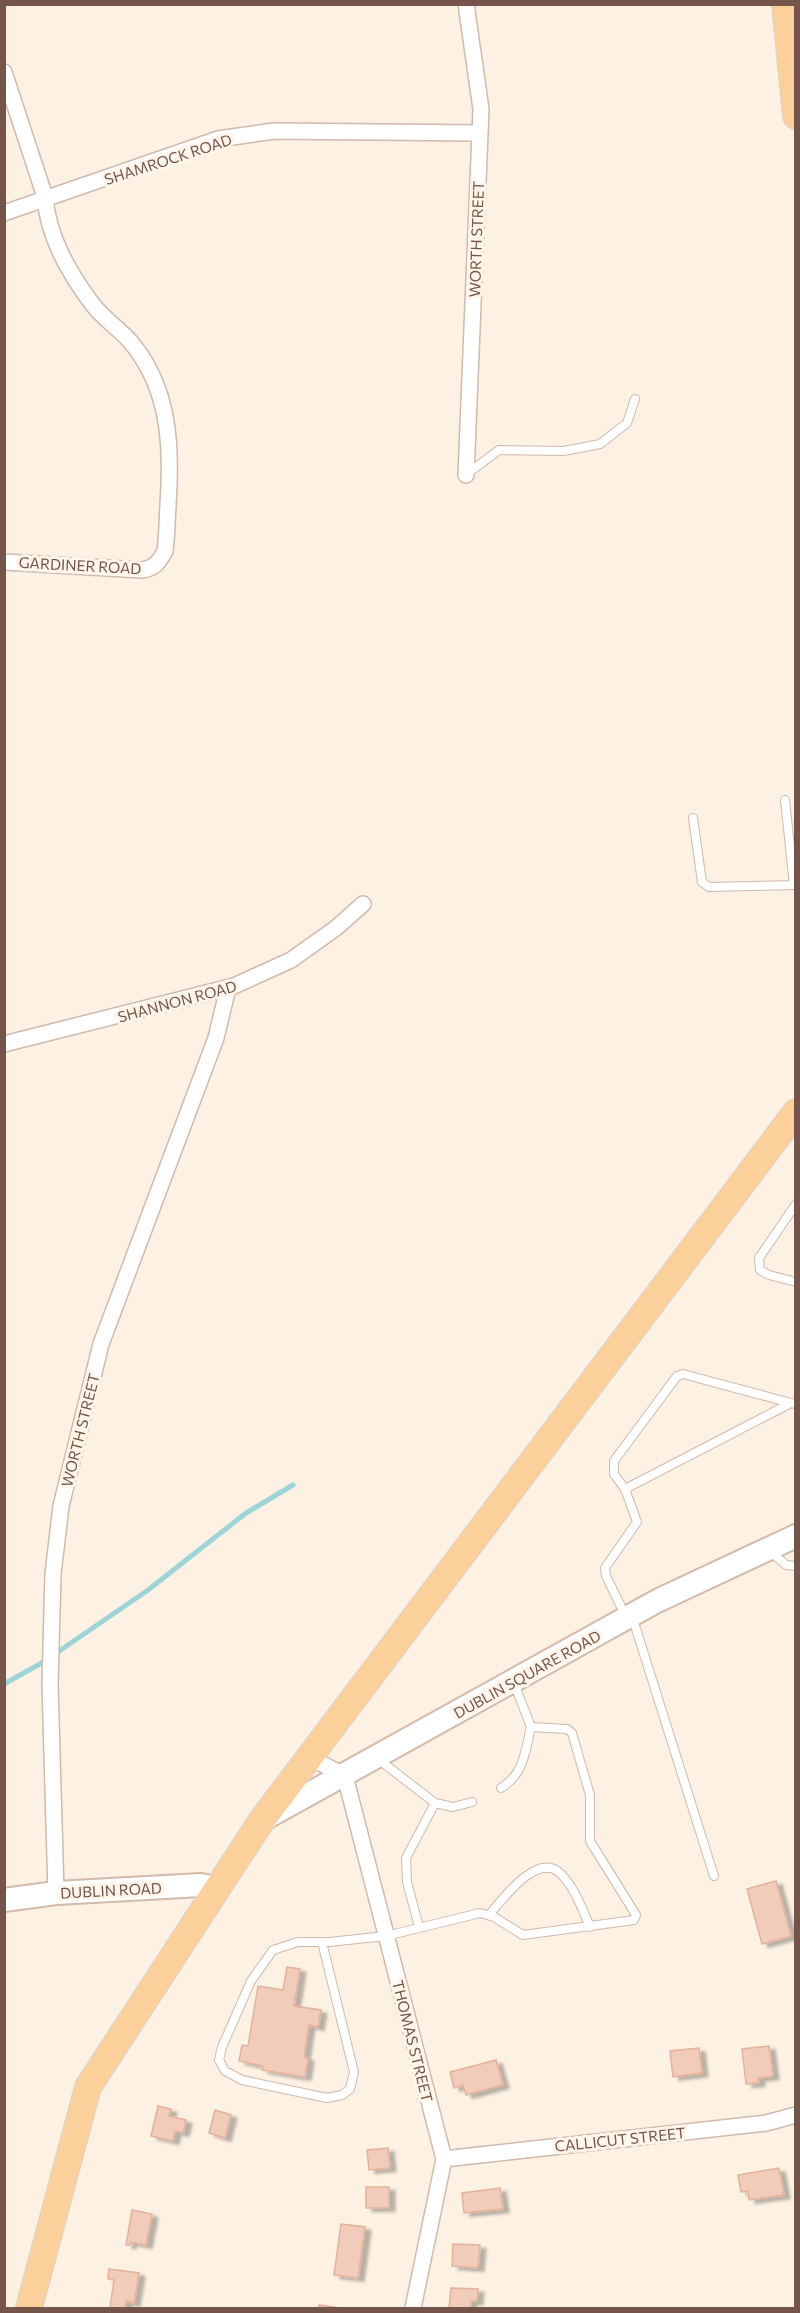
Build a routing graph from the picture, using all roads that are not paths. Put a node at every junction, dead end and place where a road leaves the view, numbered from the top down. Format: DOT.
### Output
graph roads {
  1 [pos="466,4"];
  2 [pos="785,4"];
  3 [pos="4,72"];
  4 [pos="795,116"];
  5 [pos="480,133"];
  6 [pos="45,197"];
  7 [pos="4,213"];
  8 [pos="635,399"];
  9 [pos="466,475"];
  10 [pos="4,562"];
  11 [pos="785,800"];
  12 [pos="693,818"];
  13 [pos="795,885"];
  14 [pos="363,904"];
  15 [pos="228,988"];
  16 [pos="4,1044"];
  17 [pos="795,1112"];
  18 [pos="795,1204"];
  19 [pos="795,1282"];
  20 [pos="793,1404"];
  21 [pos="625,1489"];
  22 [pos="795,1536"];
  23 [pos="768,1549"];
  24 [pos="795,1566"];
  25 [pos="629,1616"];
  26 [pos="513,1681"];
  27 [pos="531,1727"];
  28 [pos="309,1757"];
  29 [pos="377,1758"];
  30 [pos="345,1776"];
  31 [pos="501,1788"];
  32 [pos="472,1802"];
  33 [pos="435,1803"];
  34 [pos="262,1820"];
  35 [pos="714,1876"];
  36 [pos="218,1888"];
  37 [pos="56,1893"];
  38 [pos="4,1900"];
  39 [pos="489,1915"];
  40 [pos="419,1927"];
  41 [pos="590,1927"];
  42 [pos="386,1936"];
  43 [pos="322,1942"];
  44 [pos="795,2115"];
  45 [pos="444,2159"];
  46 [pos="29,2308"];
  47 [pos="413,2308"];
  1 -- 5 [label="street, WORTH STREET"];
  2 -- 4 [label="main road"];
  3 -- 6 [label="street"];
  5 -- 6 [label="street, SHAMROCK ROAD"];
  5 -- 9 [label="street, WORTH STREET"];
  6 -- 7 [label="street, SHAMROCK ROAD"];
  6 -- 10 [label="street, GARDINER ROAD"];
  8 -- 9 [label="lane"];
  11 -- 13 [label="lane"];
  12 -- 13 [label="lane"];
  14 -- 15 [label="street, SHANNON ROAD"];
  15 -- 16 [label="street, SHANNON ROAD"];
  15 -- 37 [label="street, WORTH STREET"];
  17 -- 28 [label="main road"];
  18 -- 19 [label="lane"];
  20 -- 21 [label="lane"];
  20 -- 21 [label="lane"];
  21 -- 25 [label="lane"];
  22 -- 23 [label="street, DUBLIN SQUARE ROAD"];
  23 -- 24 [label="lane"];
  23 -- 25 [label="street, DUBLIN SQUARE ROAD"];
  25 -- 26 [label="street, DUBLIN SQUARE ROAD"];
  25 -- 35 [label="lane"];
  26 -- 27 [label="lane"];
  26 -- 29 [label="street, DUBLIN SQUARE ROAD"];
  27 -- 31 [label="lane"];
  27 -- 41 [label="lane"];
  28 -- 30 [label="street"];
  28 -- 34 [label="main road"];
  29 -- 30 [label="street, DUBLIN SQUARE ROAD"];
  29 -- 33 [label="lane"];
  30 -- 34 [label="street, DUBLIN SQUARE ROAD"];
  30 -- 42 [label="street, THOMAS STREET"];
  32 -- 33 [label="lane"];
  33 -- 40 [label="lane"];
  34 -- 36 [label="main road"];
  36 -- 37 [label="street, DUBLIN ROAD"];
  36 -- 46 [label="main road"];
  37 -- 38 [label="street, DUBLIN ROAD"];
  39 -- 40 [label="lane"];
  39 -- 41 [label="lane"];
  39 -- 41 [label="lane"];
  40 -- 42 [label="lane"];
  42 -- 43 [label="lane"];
  42 -- 45 [label="street, THOMAS STREET"];
  43 -- 43 [label="lane"];
  44 -- 45 [label="street, CALLICUT STREET"];
  45 -- 47 [label="street, THOMAS STREET"];
}
